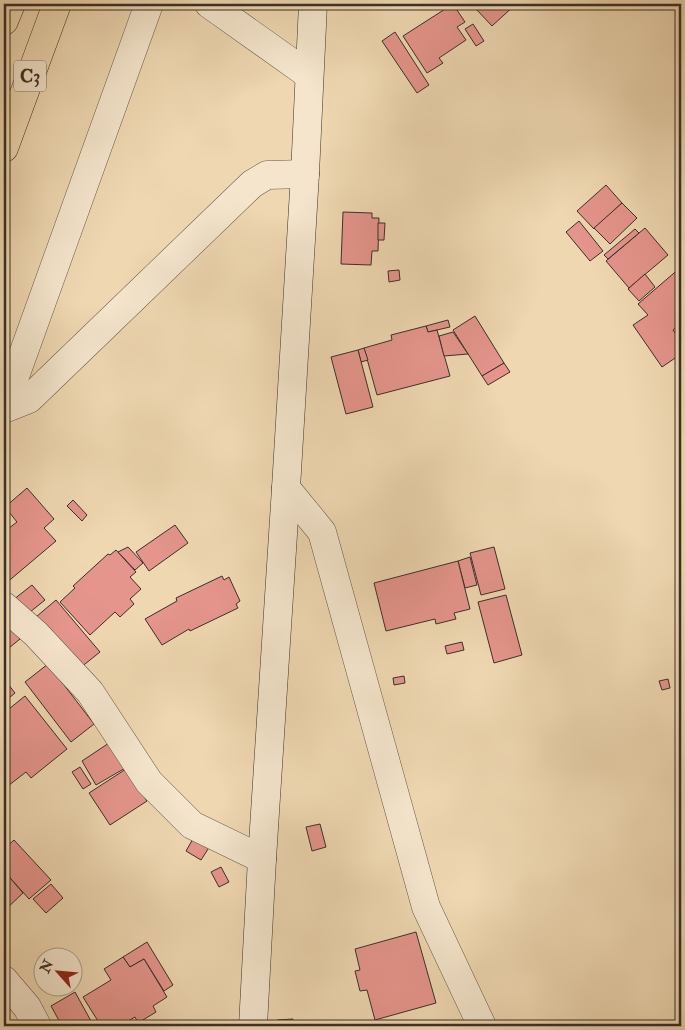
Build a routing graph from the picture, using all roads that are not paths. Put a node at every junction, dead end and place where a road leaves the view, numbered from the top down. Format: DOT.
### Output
graph roads {
  1 [pos="11,4"];
  2 [pos="57,4"];
  3 [pos="149,4"];
  4 [pos="209,4"];
  5 [pos="313,4"];
  6 [pos="4,21"];
  7 [pos="309,75"];
  8 [pos="4,148"];
  9 [pos="305,174"];
  10 [pos="4,408"];
  11 [pos="286,488"];
  12 [pos="4,606"];
  13 [pos="262,859"];
  14 [pos="4,980"];
  15 [pos="37,1026"];
  16 [pos="253,1026"];
  17 [pos="482,1026"];
  1 -- 6 [label="highway"];
  2 -- 8 [label="highway, C3"];
  3 -- 10 [label="street"];
  4 -- 7 [label="street"];
  5 -- 7 [label="street"];
  7 -- 9 [label="street"];
  9 -- 10 [label="street"];
  9 -- 11 [label="street"];
  11 -- 13 [label="street"];
  11 -- 17 [label="street"];
  12 -- 13 [label="street"];
  13 -- 16 [label="street"];
  14 -- 15 [label="street"];
}
